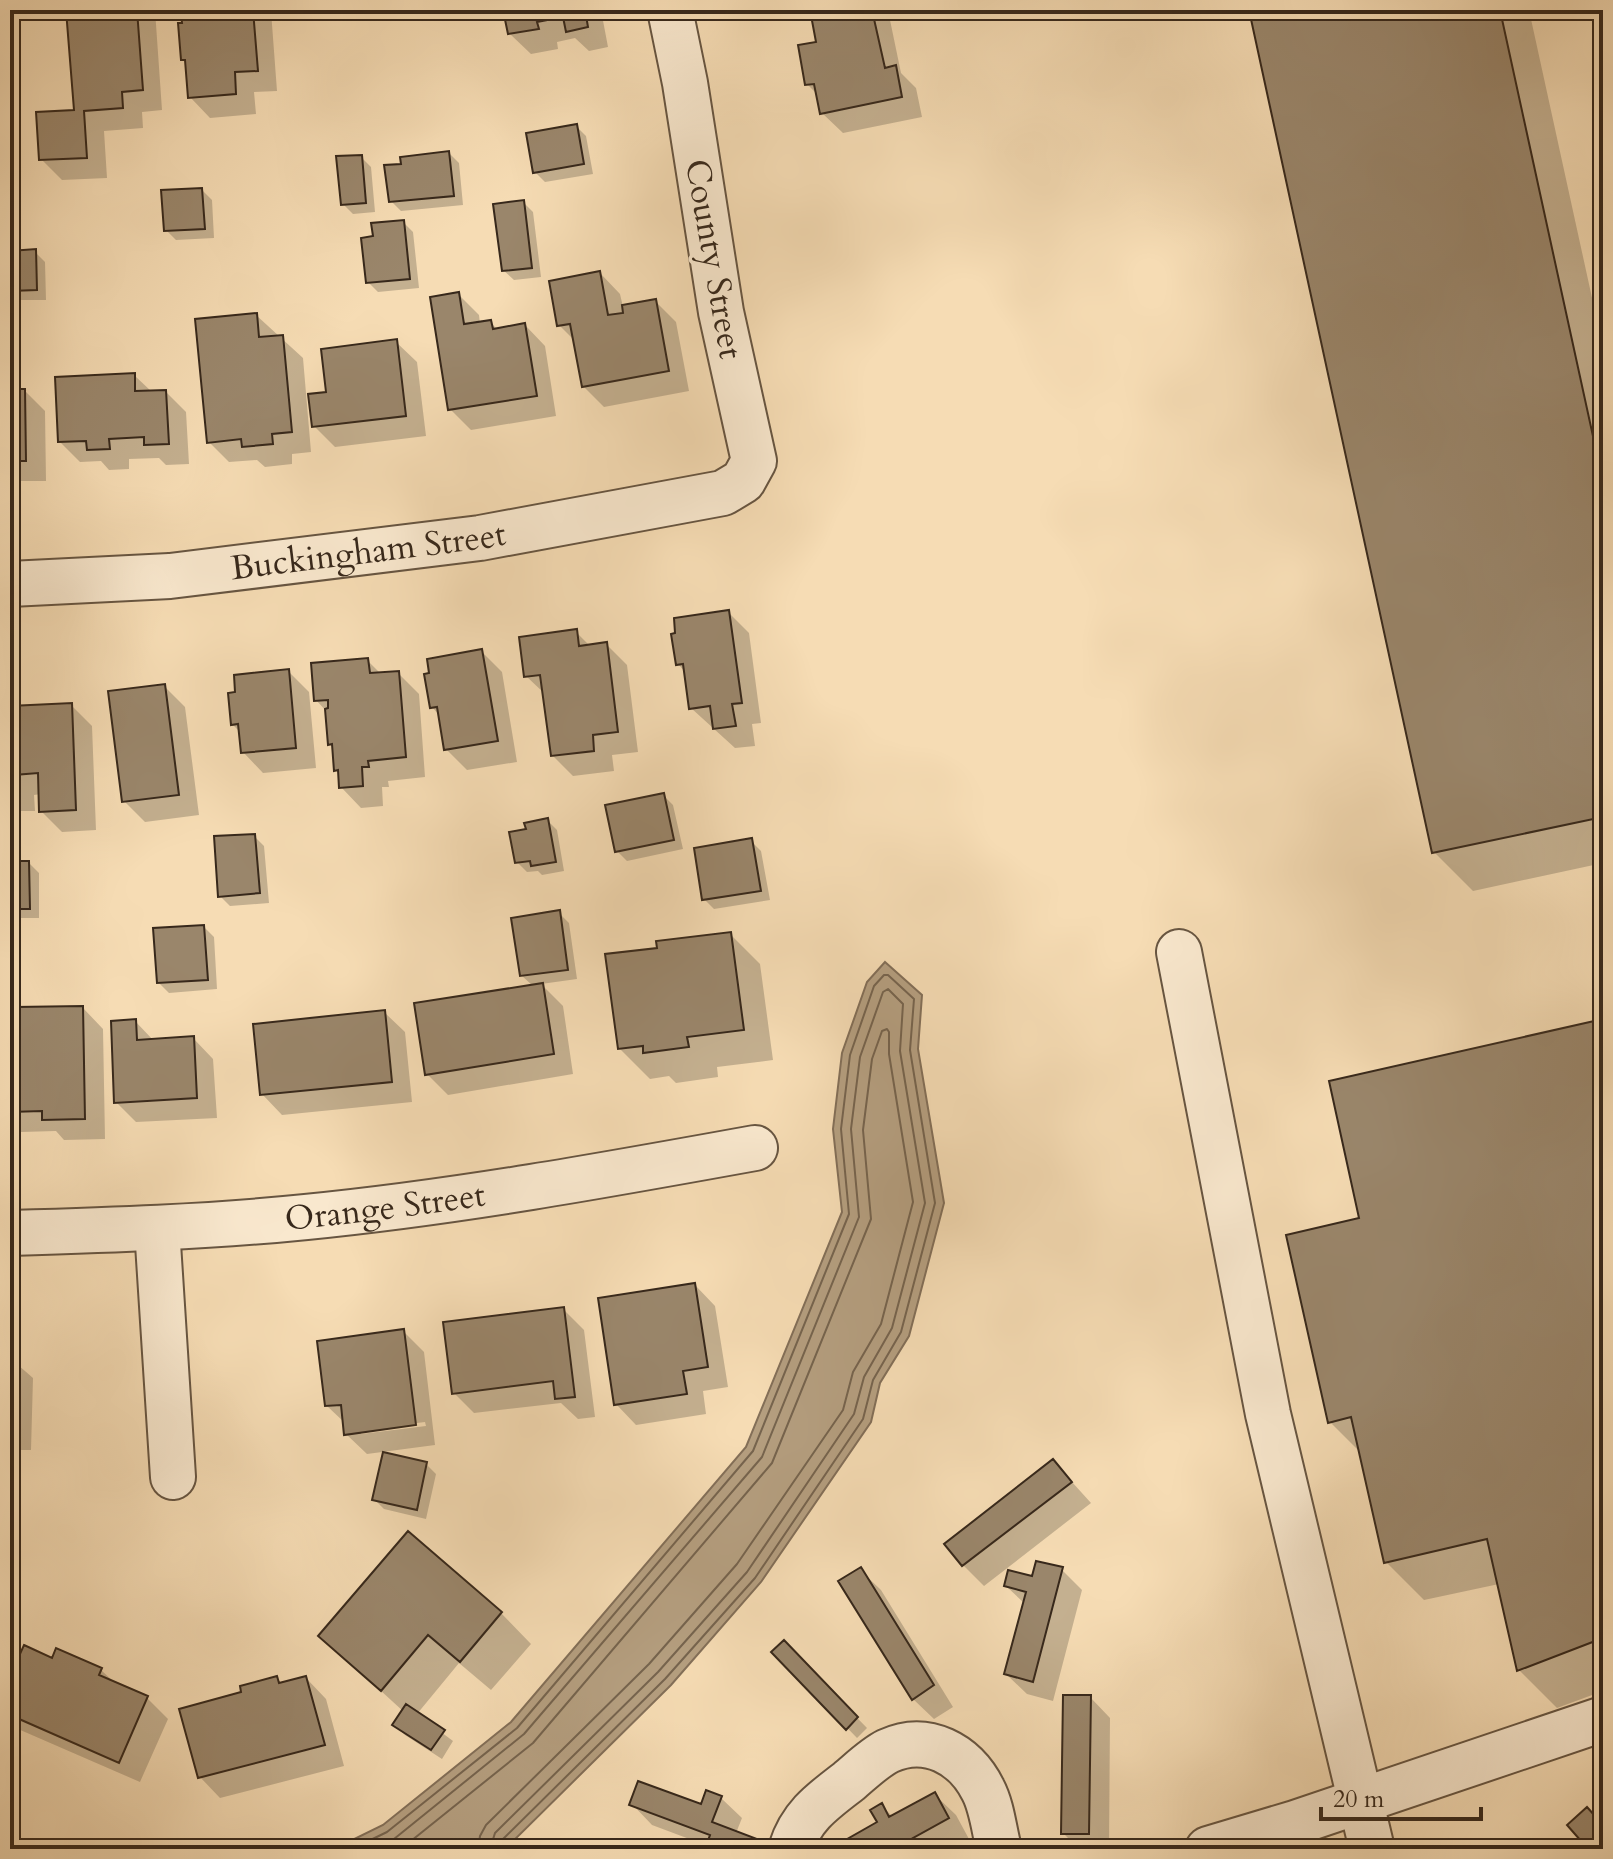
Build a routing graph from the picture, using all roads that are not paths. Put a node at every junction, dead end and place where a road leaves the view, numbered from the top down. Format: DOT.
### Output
graph roads {
  1 [pos="670,10"];
  2 [pos="723,493"];
  3 [pos="10,584"];
  4 [pos="1179,952"];
  5 [pos="755,1148"];
  6 [pos="157,1228"];
  7 [pos="10,1233"];
  8 [pos="173,1477"];
  9 [pos="1603,1719"];
  10 [pos="1360,1801"];
  11 [pos="791,1849"];
  12 [pos="999,1849"];
  13 [pos="1208,1849"];
  14 [pos="1372,1849"];
  1 -- 2 [label="street, County Street"];
  2 -- 3 [label="street, Buckingham Street"];
  4 -- 10 [label="street"];
  5 -- 6 [label="street, Orange Street"];
  6 -- 7 [label="street, Orange Street"];
  6 -- 8 [label="street"];
  9 -- 10 [label="street"];
  10 -- 13 [label="street"];
  10 -- 14 [label="street"];
  11 -- 12 [label="street"];
}
